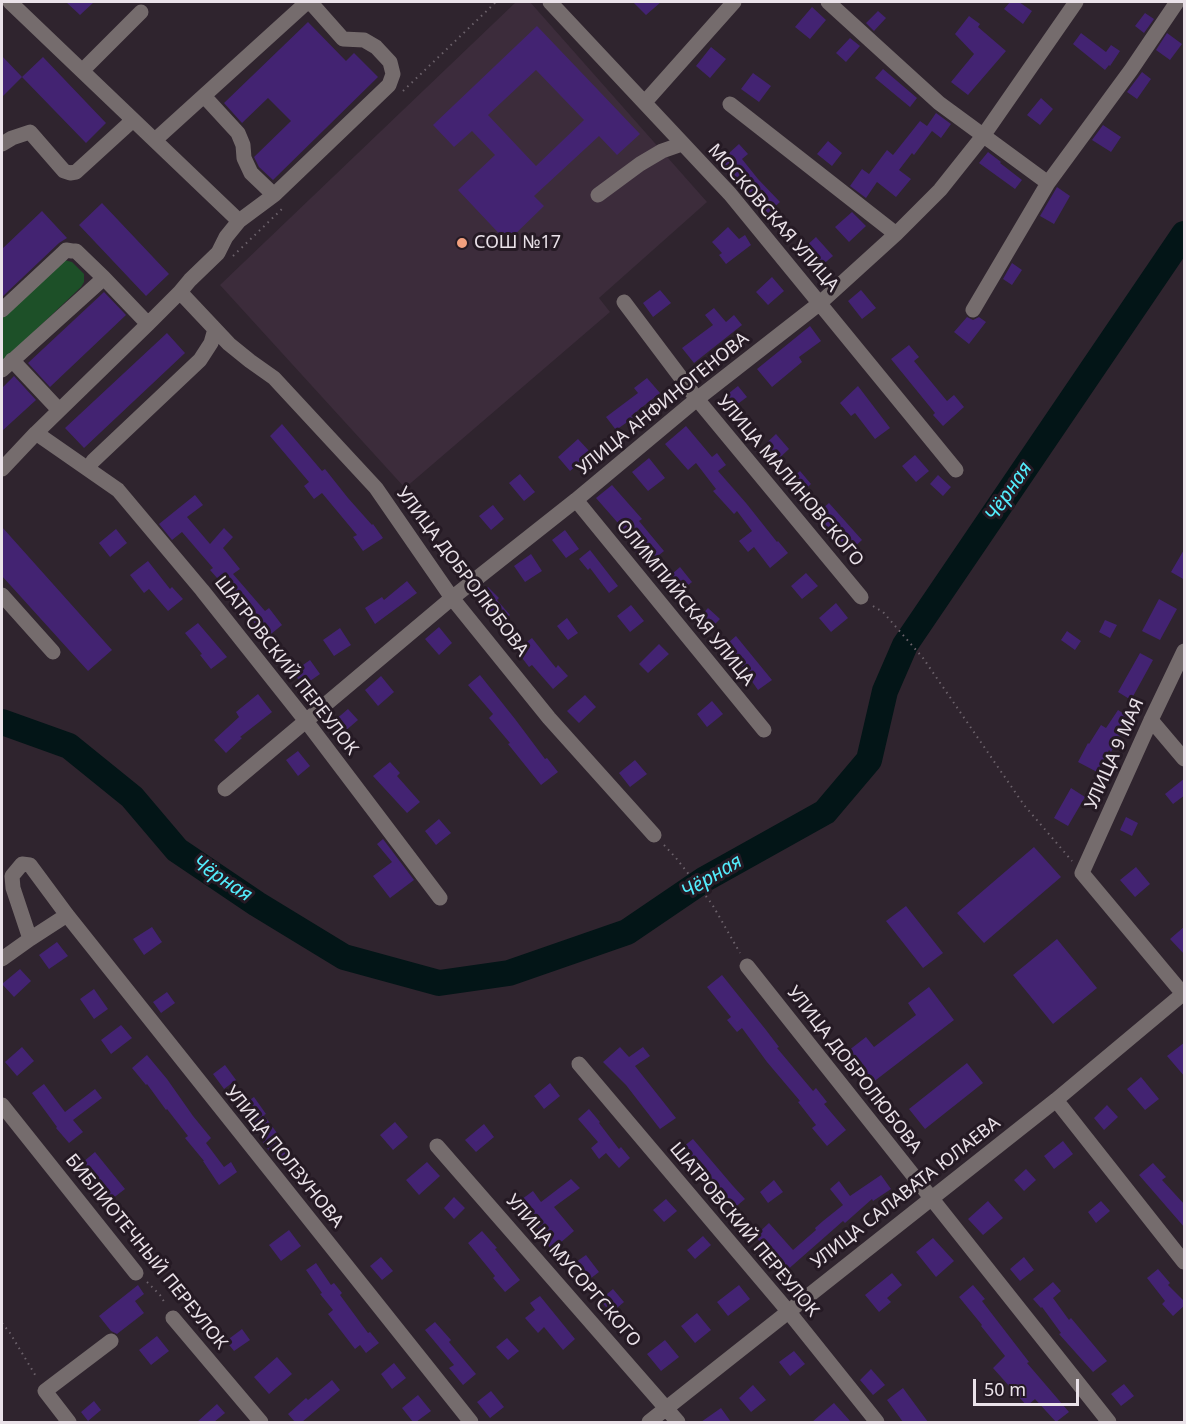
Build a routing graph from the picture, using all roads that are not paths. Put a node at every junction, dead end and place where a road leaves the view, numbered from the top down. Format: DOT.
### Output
graph roads {
  1 [pos="10,2"];
  2 [pos="550,2"];
  3 [pos="734,2"];
  4 [pos="828,2"];
  5 [pos="1076,2"];
  6 [pos="1177,2"];
  7 [pos="141,12"];
  8 [pos="82,70"];
  9 [pos="204,96"];
  10 [pos="645,102"];
  11 [pos="730,104"];
  12 [pos="134,120"];
  13 [pos="983,136"];
  14 [pos="155,140"];
  15 [pos="2,144"];
  16 [pos="682,144"];
  17 [pos="1048,183"];
  18 [pos="274,195"];
  19 [pos="598,195"];
  20 [pos="239,221"];
  21 [pos="896,234"];
  22 [pos="104,278"];
  23 [pos="180,292"];
  24 [pos="624,302"];
  25 [pos="820,303"];
  26 [pos="2,310"];
  27 [pos="973,310"];
  28 [pos="148,324"];
  29 [pos="215,329"];
  30 [pos="7,365"];
  31 [pos="697,399"];
  32 [pos="59,410"];
  33 [pos="36,433"];
  34 [pos="91,465"];
  35 [pos="2,469"];
  36 [pos="956,470"];
  37 [pos="576,500"];
  38 [pos="861,597"];
  39 [pos="452,598"];
  40 [pos="4,600"];
  41 [pos="1185,651"];
  42 [pos="53,652"];
  43 [pos="1151,720"];
  44 [pos="306,721"];
  45 [pos="764,730"];
  46 [pos="1185,759"];
  47 [pos="225,789"];
  48 [pos="654,835"];
  49 [pos="440,898"];
  50 [pos="67,915"];
  51 [pos="30,939"];
  52 [pos="2,957"];
  53 [pos="747,966"];
  54 [pos="1184,994"];
  55 [pos="579,1064"];
  56 [pos="1056,1100"];
  57 [pos="2,1105"];
  58 [pos="437,1146"];
  59 [pos="931,1198"];
  60 [pos="1185,1262"];
  61 [pos="136,1274"];
  62 [pos="788,1311"];
  63 [pos="173,1318"];
  64 [pos="111,1341"];
  65 [pos="667,1408"];
  66 [pos="69,1422"];
  67 [pos="261,1422"];
  68 [pos="471,1422"];
  69 [pos="649,1422"];
  70 [pos="678,1422"];
  71 [pos="877,1422"];
  72 [pos="1109,1422"];
  1 -- 8 [label="street"];
  2 -- 10 [label="street, МОСКОВСКАЯ УЛИЦА"];
  3 -- 10 [label="street"];
  4 -- 13 [label="street"];
  5 -- 13 [label="street, УЛИЦА АНФИНОГЕНОВА"];
  6 -- 17 [label="street"];
  7 -- 8 [label="street"];
  8 -- 12 [label="street"];
  9 -- 14 [label="street"];
  9 -- 18 [label="street"];
  9 -- 18 [label="street"];
  10 -- 16 [label="street, МОСКОВСКАЯ УЛИЦА"];
  11 -- 21 [label="street"];
  12 -- 14 [label="street"];
  12 -- 15 [label="street"];
  13 -- 17 [label="street"];
  13 -- 21 [label="street, УЛИЦА АНФИНОГЕНОВА"];
  14 -- 20 [label="street"];
  16 -- 19 [label="street"];
  16 -- 25 [label="street, МОСКОВСКАЯ УЛИЦА"];
  17 -- 27 [label="street"];
  18 -- 20 [label="street"];
  20 -- 23 [label="street"];
  21 -- 25 [label="street, УЛИЦА АНФИНОГЕНОВА"];
  22 -- 26 [label="street"];
  22 -- 28 [label="street"];
  22 -- 30 [label="street"];
  23 -- 28 [label="street"];
  23 -- 29 [label="street, УЛИЦА ДОБРОЛЮБОВА"];
  24 -- 31 [label="street, УЛИЦА МАЛИНОВСКОГО"];
  25 -- 31 [label="street, УЛИЦА АНФИНОГЕНОВА"];
  25 -- 36 [label="street, МОСКОВСКАЯ УЛИЦА"];
  28 -- 32 [label="street"];
  29 -- 34 [label="street"];
  29 -- 39 [label="street, УЛИЦА ДОБРОЛЮБОВА"];
  30 -- 32 [label="street"];
  31 -- 37 [label="street, УЛИЦА АНФИНОГЕНОВА"];
  31 -- 38 [label="street, УЛИЦА МАЛИНОВСКОГО"];
  32 -- 33 [label="street"];
  33 -- 34 [label="street, ШАТРОВСКИЙ ПЕРЕУЛОК"];
  33 -- 35 [label="street"];
  34 -- 44 [label="street, ШАТРОВСКИЙ ПЕРЕУЛОК"];
  37 -- 39 [label="street, УЛИЦА АНФИНОГЕНОВА"];
  37 -- 45 [label="street, ОЛИМПИЙСКАЯ УЛИЦА"];
  39 -- 44 [label="street, УЛИЦА АНФИНОГЕНОВА"];
  39 -- 48 [label="street, УЛИЦА ДОБРОЛЮБОВА"];
  40 -- 42 [label="street"];
  41 -- 43 [label="street, УЛИЦА 9 МАЯ"];
  43 -- 46 [label="street"];
  43 -- 54 [label="street, УЛИЦА 9 МАЯ"];
  44 -- 47 [label="street, УЛИЦА АНФИНОГЕНОВА"];
  44 -- 49 [label="street, ШАТРОВСКИЙ ПЕРЕУЛОК"];
  50 -- 51 [label="street"];
  50 -- 51 [label="street, УЛИЦА ПОЛЗУНОВА"];
  50 -- 68 [label="street, УЛИЦА ПОЛЗУНОВА"];
  51 -- 52 [label="street"];
  53 -- 59 [label="street, УЛИЦА ДОБРОЛЮБОВА"];
  54 -- 56 [label="street, УЛИЦА САЛАВАТА ЮЛАЕВА"];
  55 -- 62 [label="street, ШАТРОВСКИЙ ПЕРЕУЛОК"];
  56 -- 59 [label="street, УЛИЦА САЛАВАТА ЮЛАЕВА"];
  56 -- 60 [label="street"];
  57 -- 61 [label="street, БИБЛИОТЕЧНЫЙ ПЕРЕУЛОК"];
  58 -- 65 [label="street, УЛИЦА МУСОРГСКОГО"];
  59 -- 62 [label="street, УЛИЦА САЛАВАТА ЮЛАЕВА"];
  59 -- 72 [label="street, УЛИЦА ДОБРОЛЮБОВА"];
  62 -- 65 [label="street, УЛИЦА САЛАВАТА ЮЛАЕВА"];
  62 -- 71 [label="street, ШАТРОВСКИЙ ПЕРЕУЛОК"];
  63 -- 67 [label="street, БИБЛИОТЕЧНЫЙ ПЕРЕУЛОК"];
  64 -- 66 [label="street"];
  65 -- 69 [label="street, УЛИЦА САЛАВАТА ЮЛАЕВА"];
  65 -- 70 [label="street, УЛИЦА МУСОРГСКОГО"];
}
